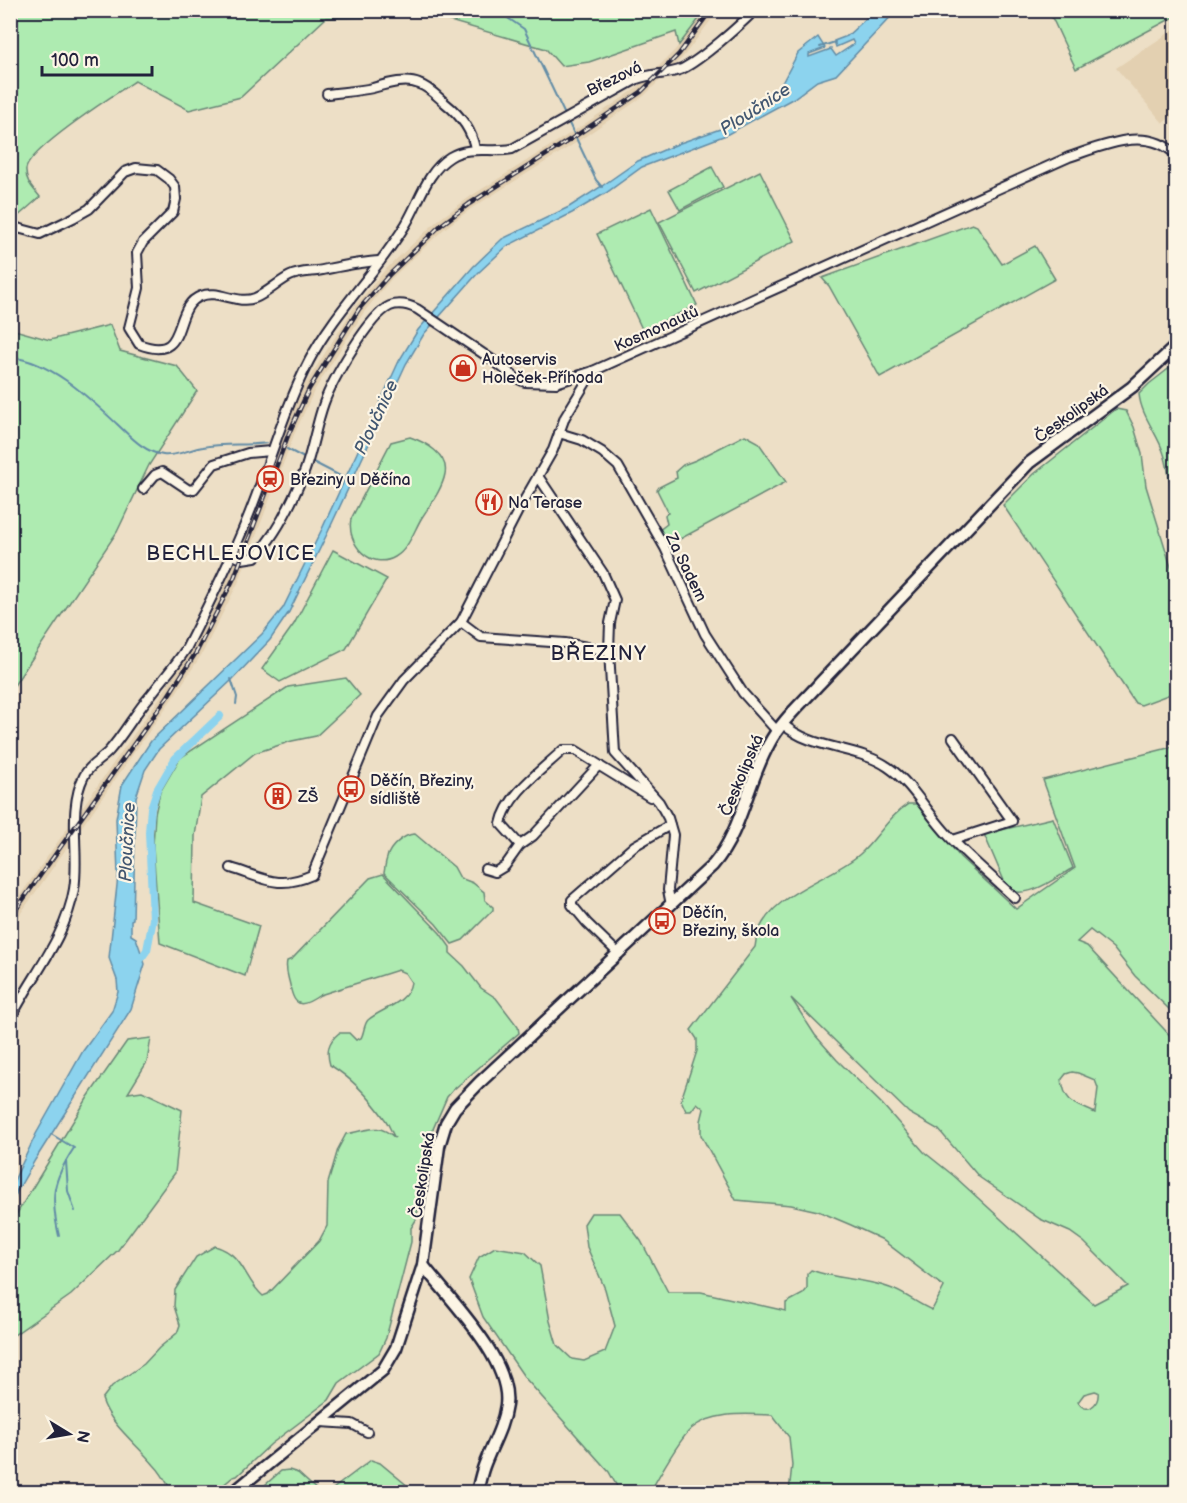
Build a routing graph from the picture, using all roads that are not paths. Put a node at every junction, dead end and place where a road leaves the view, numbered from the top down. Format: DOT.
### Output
graph roads {
  1 [pos="755,10"];
  2 [pos="327,94"];
  3 [pos="475,149"];
  4 [pos="1176,155"];
  5 [pos="10,226"];
  6 [pos="380,261"];
  7 [pos="1176,346"];
  8 [pos="593,371"];
  9 [pos="569,380"];
  10 [pos="579,395"];
  11 [pos="559,433"];
  12 [pos="271,451"];
  13 [pos="538,476"];
  14 [pos="143,489"];
  15 [pos="231,554"];
  16 [pos="461,622"];
  17 [pos="609,651"];
  18 [pos="780,727"];
  19 [pos="953,738"];
  20 [pos="598,765"];
  21 [pos="659,802"];
  22 [pos="670,825"];
  23 [pos="953,840"];
  24 [pos="520,845"];
  25 [pos="231,868"];
  26 [pos="485,869"];
  27 [pos="1015,897"];
  28 [pos="670,904"];
  29 [pos="619,954"];
  30 [pos="10,1020"];
  31 [pos="423,1265"];
  32 [pos="321,1422"];
  33 [pos="367,1432"];
  34 [pos="234,1492"];
  35 [pos="477,1492"];
  1 -- 3 [label="street, Březová"];
  2 -- 3 [label="street"];
  3 -- 6 [label="street"];
  4 -- 8 [label="street, Kosmonautů"];
  5 -- 6 [label="street"];
  6 -- 12 [label="street"];
  7 -- 18 [label="main road, Českolipská"];
  8 -- 9 [label="street, Kosmonautů"];
  8 -- 10 [label="street"];
  9 -- 10 [label="street"];
  9 -- 15 [label="street, Kosmonautů"];
  10 -- 11 [label="street"];
  11 -- 13 [label="street"];
  11 -- 18 [label="street, Za Sadem"];
  12 -- 14 [label="street"];
  12 -- 15 [label="street"];
  13 -- 16 [label="street"];
  13 -- 17 [label="street"];
  15 -- 30 [label="street"];
  16 -- 17 [label="street"];
  16 -- 25 [label="street"];
  17 -- 21 [label="street"];
  18 -- 23 [label="street, Za Sadem"];
  18 -- 28 [label="main road, Českolipská"];
  19 -- 23 [label="street"];
  20 -- 21 [label="street"];
  20 -- 24 [label="street"];
  20 -- 24 [label="street"];
  21 -- 22 [label="street"];
  22 -- 28 [label="street"];
  22 -- 29 [label="street"];
  23 -- 27 [label="street, Za Sadem"];
  24 -- 26 [label="street"];
  28 -- 29 [label="main road, Českolipská"];
  29 -- 31 [label="main road, Českolipská"];
  31 -- 32 [label="main road, Českolipská"];
  31 -- 35 [label="main road"];
  32 -- 33 [label="street"];
  32 -- 34 [label="main road, Českolipská"];
}
